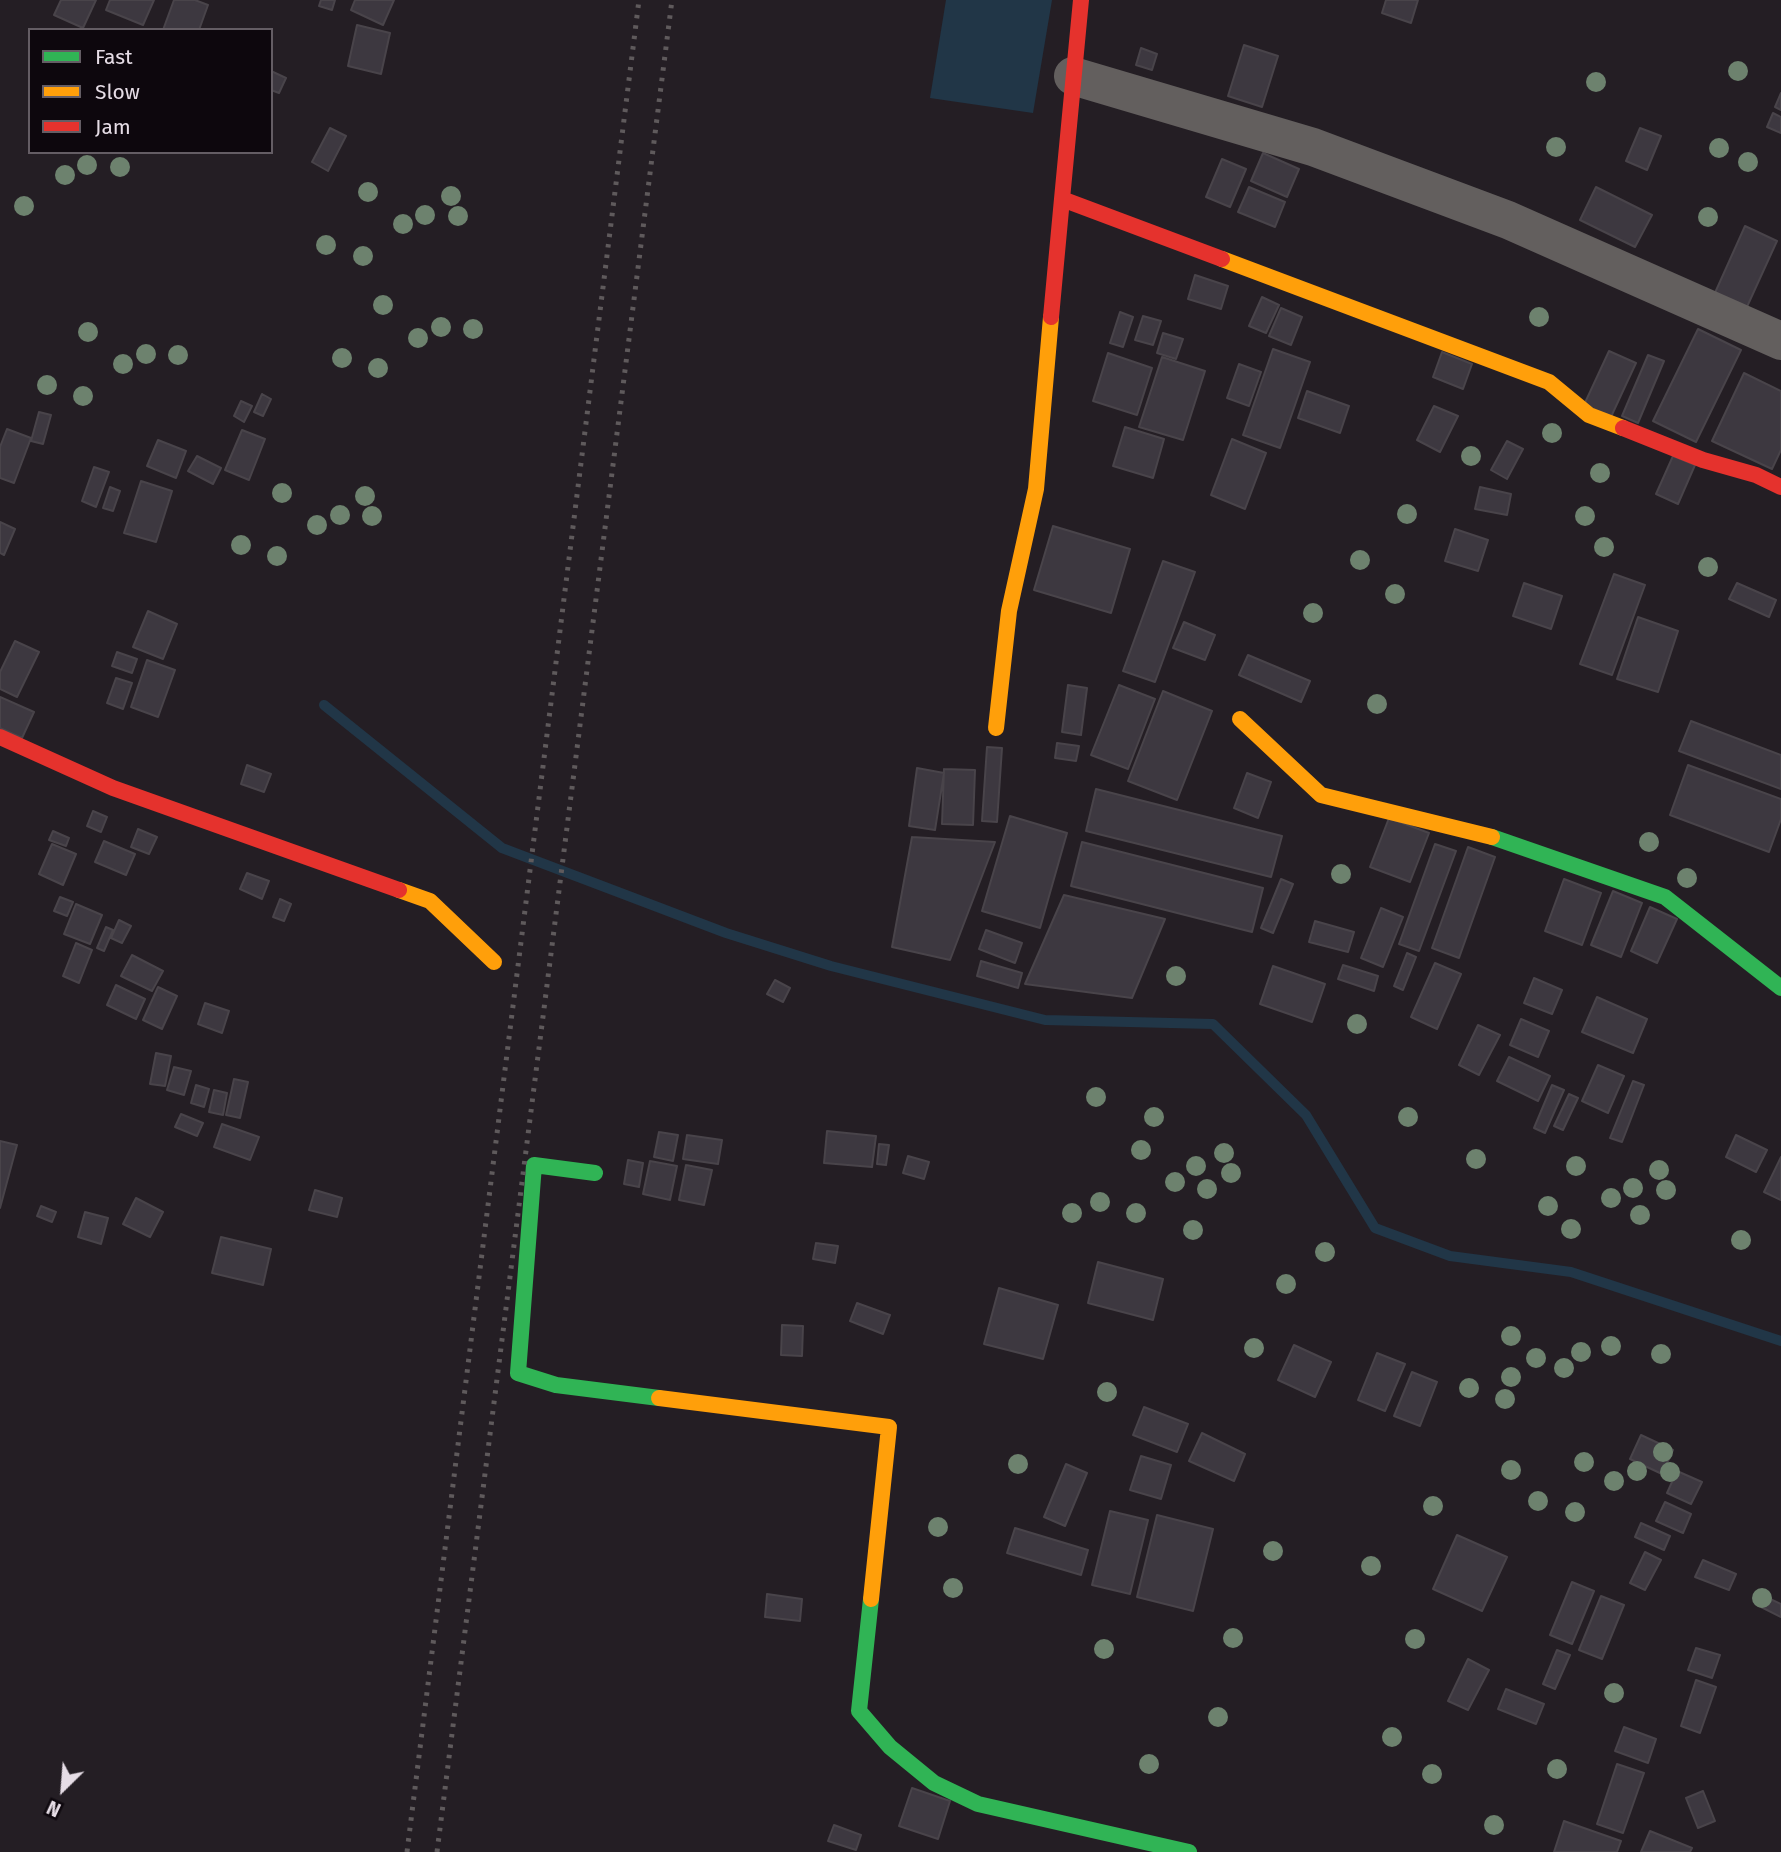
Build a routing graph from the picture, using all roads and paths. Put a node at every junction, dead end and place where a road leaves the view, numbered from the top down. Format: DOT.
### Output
graph roads {
  1 [pos="1080,0"];
  2 [pos="1073,76"];
  3 [pos="1062,199"];
  4 [pos="1781,341"];
  5 [pos="1781,487"];
  6 [pos="1240,719"];
  7 [pos="996,728"];
  8 [pos="0,737"];
  9 [pos="494,962"];
  10 [pos="1781,988"];
  11 [pos="595,1174"];
  12 [pos="1189,1852"];
  1 -- 2 [label="street"];
  2 -- 3 [label="street"];
  2 -- 4 [label="street"];
  3 -- 5 [label="street"];
  3 -- 7 [label="street"];
  6 -- 10 [label="street"];
  8 -- 9 [label="street"];
  11 -- 12 [label="street"];
}
